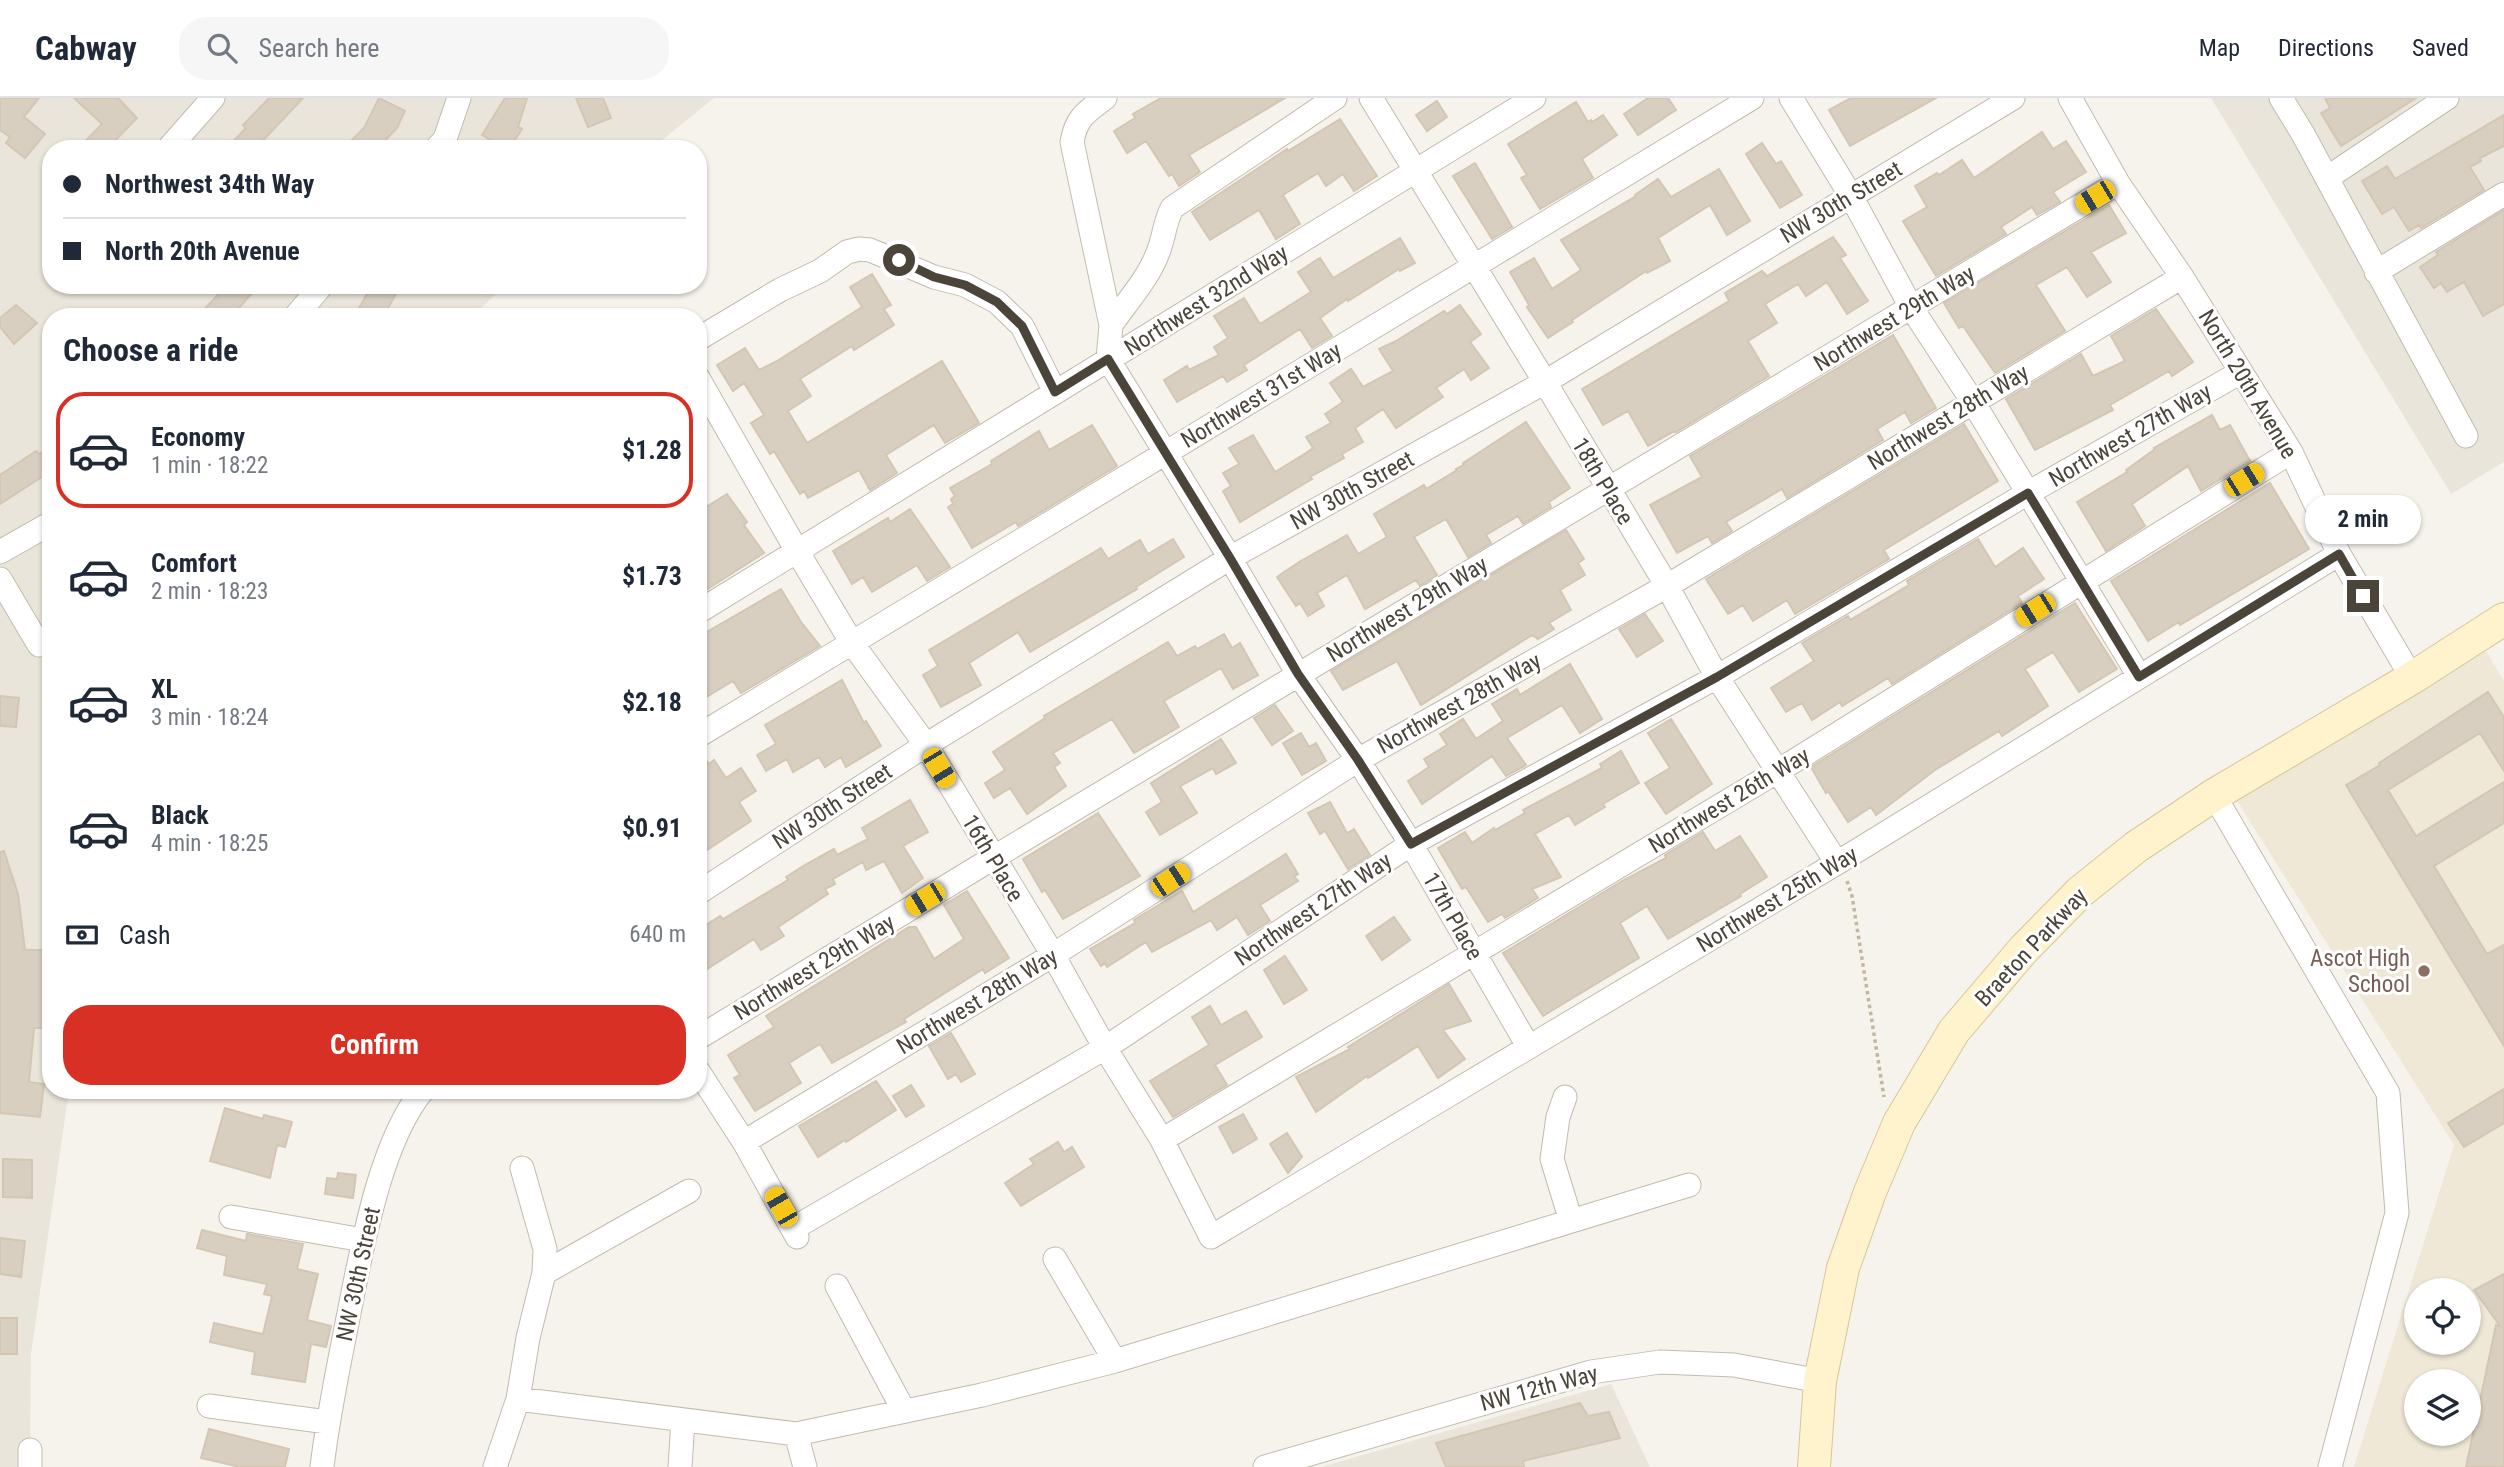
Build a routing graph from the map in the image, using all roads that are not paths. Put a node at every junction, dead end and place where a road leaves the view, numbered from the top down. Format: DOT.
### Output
graph roads {
  1 [pos="213,98"];
  2 [pos="459,98"];
  3 [pos="1105,98"];
  4 [pos="1335,98"];
  5 [pos="1371,98"];
  6 [pos="1534,98"];
  7 [pos="1752,98"];
  8 [pos="1791,98"];
  9 [pos="2013,98"];
  10 [pos="2070,98"];
  11 [pos="2281,98"];
  12 [pos="2446,98"];
  13 [pos="176,140"];
  14 [pos="444,140"];
  15 [pos="1415,171"];
  16 [pos="2327,178"];
  17 [pos="2118,183"];
  18 [pos="2504,194"];
  19 [pos="1851,196"];
  20 [pos="1473,267"];
  21 [pos="2376,272"];
  22 [pos="2182,277"];
  23 [pos="314,294"];
  24 [pos="1911,307"];
  25 [pos="303,308"];
  26 [pos="1111,325"];
  27 [pos="707,334"];
  28 [pos="1108,359"];
  29 [pos="2241,372"];
  30 [pos="1545,382"];
  31 [pos="1055,392"];
  32 [pos="707,394"];
  33 [pos="1973,402"];
  34 [pos="2466,436"];
  35 [pos="2291,452"];
  36 [pos="1165,454"];
  37 [pos="1608,489"];
  38 [pos="2028,493"];
  39 [pos="42,528"];
  40 [pos="797,551"];
  41 [pos="0,552"];
  42 [pos="2339,554"];
  43 [pos="1230,558"];
  44 [pos="0,579"];
  45 [pos="2081,580"];
  46 [pos="1667,586"];
  47 [pos="707,606"];
  48 [pos="2504,619"];
  49 [pos="852,643"];
  50 [pos="38,645"];
  51 [pos="1298,674"];
  52 [pos="1717,677"];
  53 [pos="2139,677"];
  54 [pos="2412,678"];
  55 [pos="707,731"];
  56 [pos="926,745"];
  57 [pos="1358,760"];
  58 [pos="1778,771"];
  59 [pos="2214,795"];
  60 [pos="1411,844"];
  61 [pos="993,858"];
  62 [pos="1837,863"];
  63 [pos="707,887"];
  64 [pos="1474,953"];
  65 [pos="1053,955"];
  66 [pos="707,1033"];
  67 [pos="1528,1046"];
  68 [pos="1105,1048"];
  69 [pos="707,1085"];
  70 [pos="1565,1097"];
  71 [pos="418,1099"];
  72 [pos="1162,1140"];
  73 [pos="744,1142"];
  74 [pos="522,1168"];
  75 [pos="1689,1185"];
  76 [pos="689,1191"];
  77 [pos="231,1217"];
  78 [pos="1571,1221"];
  79 [pos="1211,1237"];
  80 [pos="363,1240"];
  81 [pos="1055,1259"];
  82 [pos="544,1273"];
  83 [pos="837,1286"];
  84 [pos="1115,1361"];
  85 [pos="1820,1381"];
  86 [pos="518,1399"];
  87 [pos="209,1406"];
  88 [pos="904,1411"];
  89 [pos="683,1420"];
  90 [pos="327,1422"];
  91 [pos="796,1434"];
  92 [pos="1337,1457"];
  93 [pos="322,1467"];
  94 [pos="495,1467"];
  95 [pos="680,1467"];
  96 [pos="806,1467"];
  97 [pos="1265,1467"];
  98 [pos="1814,1467"];
  99 [pos="2330,1467"];
  1 -- 13 [label="street"];
  2 -- 14 [label="street"];
  3 -- 26 [label="street"];
  4 -- 26 [label="street"];
  5 -- 15 [label="street, 18th Place"];
  6 -- 15 [label="street, Northwest 32nd Way"];
  7 -- 20 [label="street, Northwest 31st Way"];
  8 -- 19 [label="street"];
  9 -- 19 [label="street, NW 30th Street"];
  10 -- 17 [label="street, North 20th Avenue"];
  11 -- 16 [label="street"];
  12 -- 16 [label="street"];
  15 -- 20 [label="street, 18th Place"];
  15 -- 28 [label="street, Northwest 32nd Way"];
  16 -- 21 [label="street"];
  17 -- 22 [label="street, North 20th Avenue"];
  17 -- 24 [label="street, Northwest 29th Way"];
  18 -- 21 [label="street"];
  19 -- 24 [label="street"];
  19 -- 30 [label="street, NW 30th Street"];
  20 -- 30 [label="street, 18th Place"];
  20 -- 36 [label="street, Northwest 31st Way"];
  21 -- 34 [label="street"];
  22 -- 29 [label="street, North 20th Avenue"];
  22 -- 33 [label="street, Northwest 28th Way"];
  23 -- 25 [label="street"];
  24 -- 33 [label="street"];
  24 -- 37 [label="street, Northwest 29th Way"];
  26 -- 28 [label="street"];
  27 -- 31 [label="street"];
  28 -- 31 [label="street, Northwest 32nd Way"];
  28 -- 36 [label="street, 17th Place"];
  29 -- 35 [label="street, North 20th Avenue"];
  29 -- 38 [label="street, Northwest 27th Way"];
  30 -- 37 [label="street, 18th Place"];
  30 -- 43 [label="street, NW 30th Street"];
  31 -- 40 [label="street, Northwest 32nd Way"];
  32 -- 40 [label="street, 16th Place"];
  33 -- 38 [label="street"];
  33 -- 46 [label="street, Northwest 28th Way"];
  35 -- 42 [label="street, North 20th Avenue"];
  35 -- 45 [label="street, Northwest 26th Way"];
  36 -- 43 [label="street, 17th Place"];
  36 -- 49 [label="street, Northwest 31st Way"];
  37 -- 46 [label="street, 18th Place"];
  37 -- 51 [label="street, Northwest 29th Way"];
  38 -- 45 [label="street"];
  38 -- 52 [label="street, Northwest 27th Way"];
  39 -- 41 [label="street"];
  40 -- 47 [label="street, Northwest 32nd Way"];
  40 -- 49 [label="street, 16th Place"];
  42 -- 53 [label="street, Northwest 25th Way"];
  42 -- 54 [label="street, North 20th Avenue"];
  43 -- 51 [label="street, 17th Place"];
  43 -- 56 [label="street, NW 30th Street"];
  44 -- 50 [label="street"];
  45 -- 53 [label="street"];
  45 -- 58 [label="street, Northwest 26th Way"];
  46 -- 52 [label="street, 18th Place"];
  46 -- 57 [label="street, Northwest 28th Way"];
  48 -- 54 [label="street, Braeton Parkway"];
  49 -- 55 [label="street, Northwest 31st Way"];
  49 -- 56 [label="street, 16th Place"];
  51 -- 57 [label="street, 17th Place"];
  51 -- 61 [label="street, Northwest 29th Way"];
  52 -- 58 [label="street, 18th Place"];
  52 -- 60 [label="street, Northwest 27th Way"];
  53 -- 62 [label="street, Northwest 25th Way"];
  54 -- 59 [label="street, Braeton Parkway"];
  56 -- 61 [label="street, 16th Place"];
  56 -- 63 [label="street, NW 30th Street"];
  57 -- 60 [label="street, 17th Place"];
  57 -- 65 [label="street, Northwest 28th Way"];
  58 -- 62 [label="street, 18th Place"];
  58 -- 64 [label="street, Northwest 26th Way"];
  59 -- 85 [label="street, Braeton Parkway"];
  59 -- 99 [label="street"];
  60 -- 64 [label="street, 17th Place"];
  60 -- 68 [label="street, Northwest 27th Way"];
  61 -- 65 [label="street, 16th Place"];
  61 -- 66 [label="street, Northwest 29th Way"];
  62 -- 67 [label="street, Northwest 25th Way"];
  64 -- 67 [label="street, 17th Place"];
  64 -- 72 [label="street, Northwest 26th Way"];
  65 -- 68 [label="street, 16th Place"];
  65 -- 73 [label="street, Northwest 28th Way"];
  67 -- 79 [label="street, Northwest 25th Way"];
  68 -- 72 [label="street, 16th Place"];
  68 -- 73 [label="street, Northwest 27th Way"];
  69 -- 73 [label="street"];
  70 -- 78 [label="street"];
  71 -- 80 [label="street, NW 30th Street"];
  72 -- 79 [label="street, 16th Place"];
  74 -- 82 [label="street"];
  75 -- 78 [label="street"];
  76 -- 82 [label="street"];
  77 -- 80 [label="street"];
  78 -- 84 [label="street"];
  80 -- 90 [label="street, NW 30th Street"];
  81 -- 84 [label="street"];
  82 -- 86 [label="street"];
  83 -- 88 [label="street"];
  84 -- 88 [label="street"];
  85 -- 92 [label="street, NW 12th Way"];
  85 -- 98 [label="street, Braeton Parkway"];
  86 -- 89 [label="street"];
  86 -- 94 [label="street"];
  87 -- 90 [label="street"];
  88 -- 91 [label="street"];
  89 -- 91 [label="street"];
  89 -- 95 [label="street"];
  90 -- 93 [label="street, NW 30th Street"];
  91 -- 96 [label="street"];
  92 -- 97 [label="street, NW 12th Way"];
}
